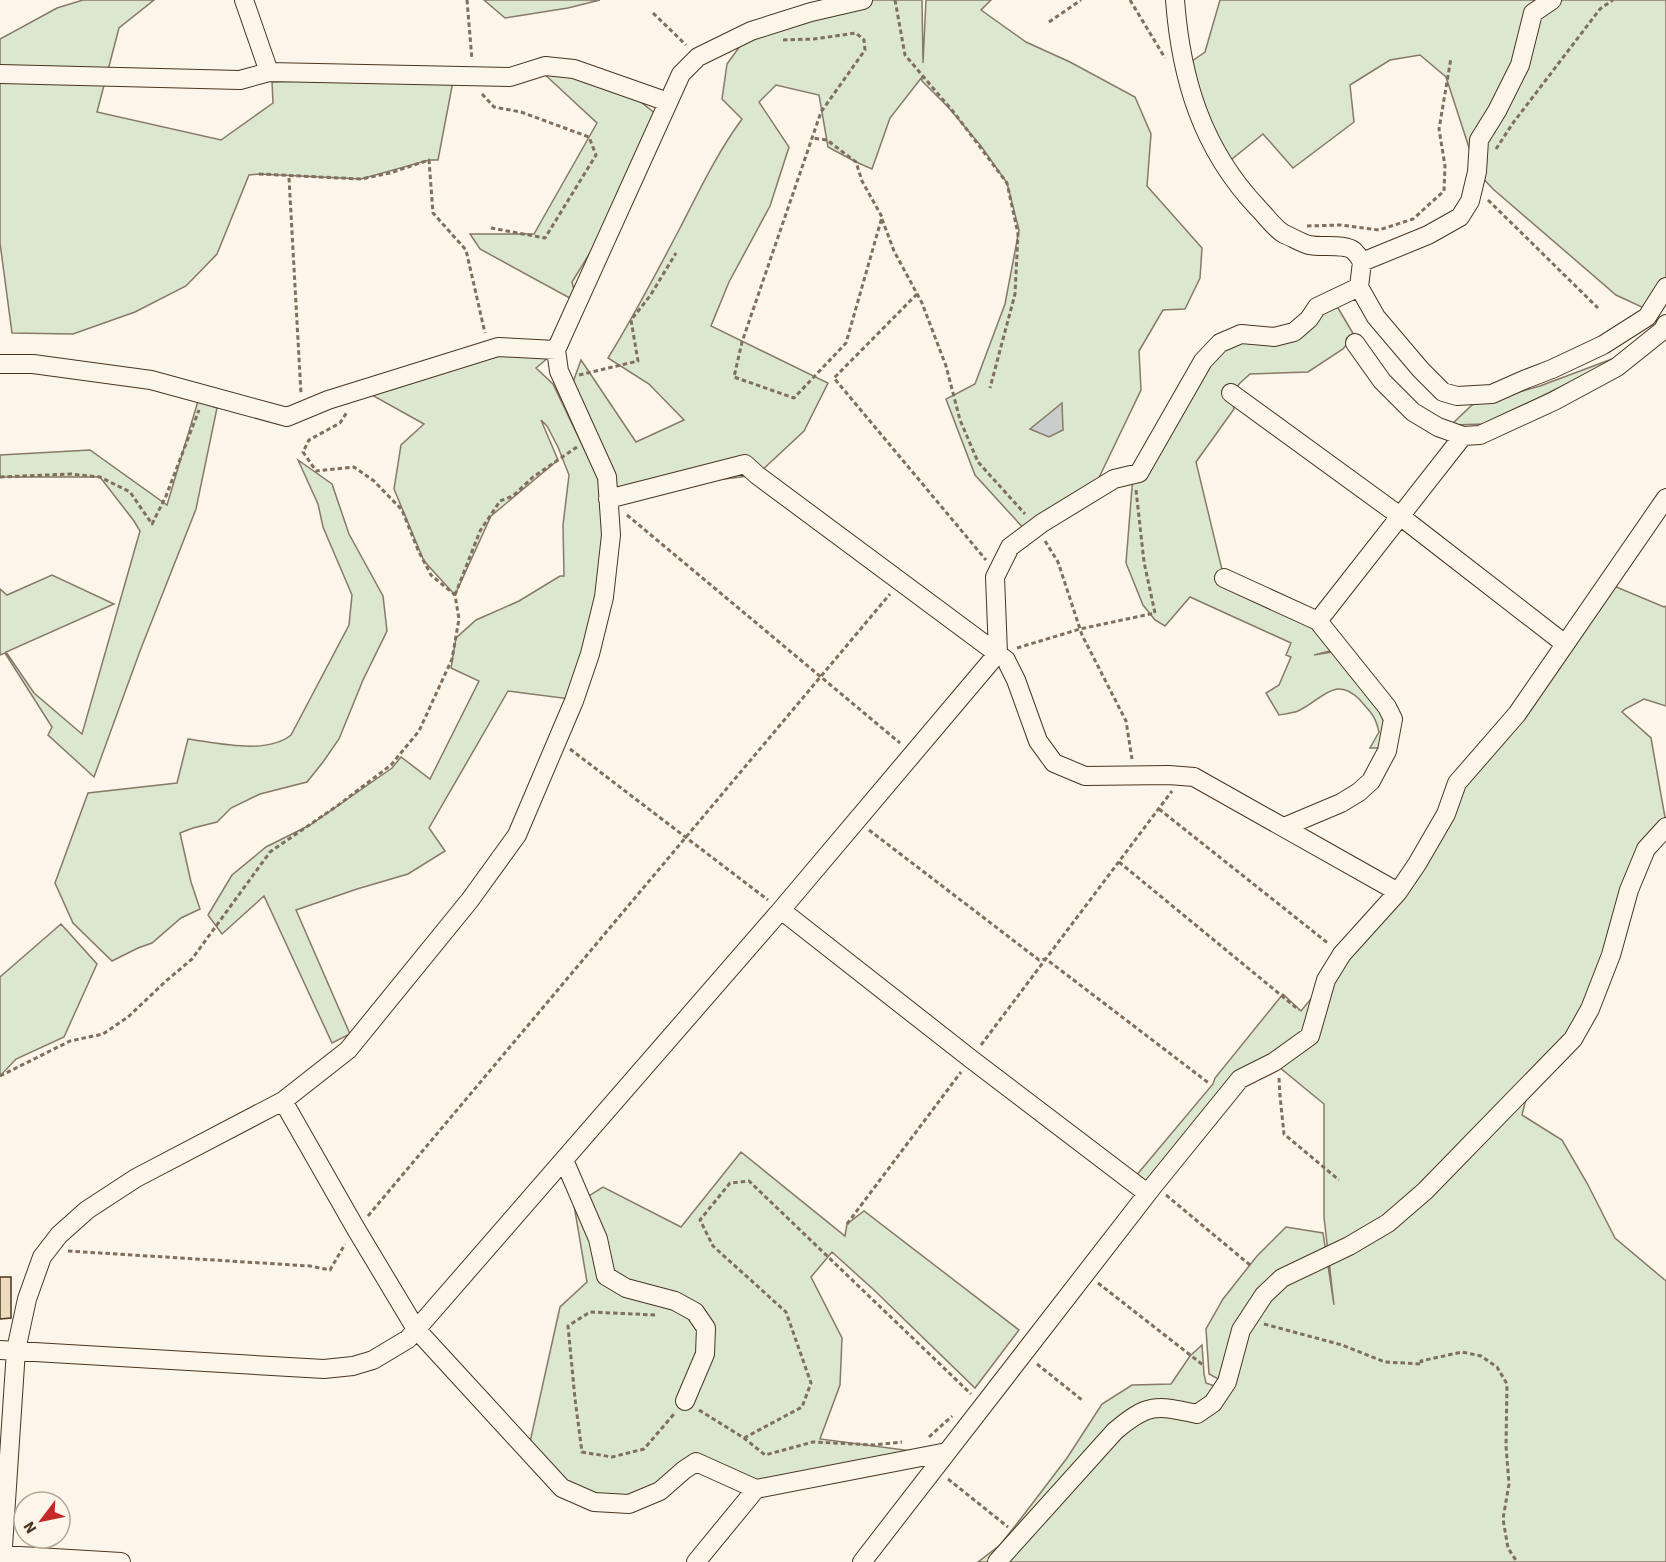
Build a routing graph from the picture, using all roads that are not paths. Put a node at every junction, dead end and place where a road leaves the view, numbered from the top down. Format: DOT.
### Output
graph roads {
  1 [pos="244,0"];
  2 [pos="862,0"];
  3 [pos="1175,0"];
  4 [pos="1552,0"];
  5 [pos="269,72"];
  6 [pos="0,74"];
  7 [pos="668,102"];
  8 [pos="1362,262"];
  9 [pos="1359,287"];
  10 [pos="1666,287"];
  11 [pos="1666,324"];
  12 [pos="1355,343"];
  13 [pos="556,350"];
  14 [pos="0,364"];
  15 [pos="1231,393"];
  16 [pos="1463,436"];
  17 [pos="1666,498"];
  18 [pos="608,500"];
  19 [pos="1400,516"];
  20 [pos="1224,578"];
  21 [pos="1318,621"];
  22 [pos="1565,644"];
  23 [pos="998,653"];
  24 [pos="1284,828"];
  25 [pos="1663,839"];
  26 [pos="1398,892"];
  27 [pos="781,910"];
  28 [pos="283,1101"];
  29 [pos="564,1160"];
  30 [pos="1151,1189"];
  31 [pos="416,1329"];
  32 [pos="8,1350"];
  33 [pos="685,1401"];
  34 [pos="947,1452"];
  35 [pos="756,1489"];
  36 [pos="2,1558"];
  37 [pos="121,1562"];
  38 [pos="696,1562"];
  39 [pos="862,1562"];
  40 [pos="996,1562"];
  1 -- 5 [label="street"];
  2 -- 7 [label="street"];
  3 -- 8 [label="street"];
  4 -- 8 [label="street"];
  5 -- 6 [label="street"];
  5 -- 7 [label="street"];
  7 -- 13 [label="street"];
  8 -- 9 [label="street"];
  9 -- 10 [label="street"];
  9 -- 23 [label="street"];
  11 -- 16 [label="street"];
  12 -- 16 [label="street"];
  13 -- 14 [label="street"];
  13 -- 18 [label="street"];
  15 -- 19 [label="street"];
  16 -- 19 [label="street"];
  17 -- 22 [label="street"];
  18 -- 23 [label="street"];
  18 -- 28 [label="street"];
  19 -- 21 [label="street"];
  19 -- 22 [label="street"];
  20 -- 21 [label="street"];
  21 -- 24 [label="street"];
  22 -- 26 [label="street"];
  23 -- 24 [label="street"];
  23 -- 27 [label="street"];
  24 -- 26 [label="street"];
  25 -- 40 [label="street"];
  26 -- 30 [label="street"];
  27 -- 29 [label="street"];
  27 -- 30 [label="street"];
  28 -- 31 [label="street"];
  28 -- 32 [label="street"];
  29 -- 31 [label="street"];
  29 -- 33 [label="street"];
  30 -- 34 [label="street"];
  31 -- 32 [label="street"];
  31 -- 35 [label="street"];
  32 -- 36 [label="street"];
  34 -- 35 [label="street"];
  34 -- 39 [label="street"];
  35 -- 38 [label="street"];
  36 -- 37 [label="street"];
}
